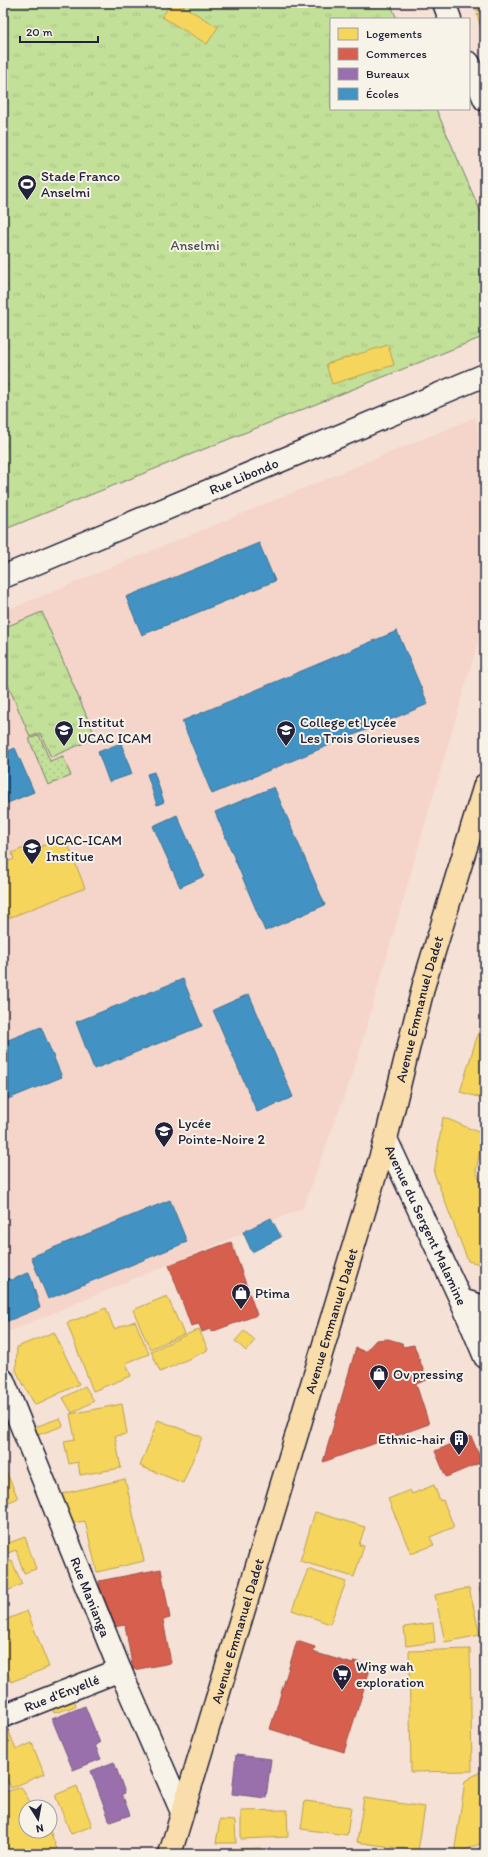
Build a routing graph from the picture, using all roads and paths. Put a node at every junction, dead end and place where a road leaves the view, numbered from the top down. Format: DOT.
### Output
graph roads {
  1 [pos="444,3"];
  2 [pos="450,18"];
  3 [pos="470,65"];
  4 [pos="485,100"];
  5 [pos="485,375"];
  6 [pos="3,577"];
  7 [pos="485,785"];
  8 [pos="386,1138"];
  9 [pos="461,1300"];
  10 [pos="485,1307"];
  11 [pos="485,1357"];
  12 [pos="3,1380"];
  13 [pos="120,1670"];
  14 [pos="3,1716"];
  15 [pos="182,1812"];
  16 [pos="170,1854"];
  1 -- 2 [label="street"];
  3 -- 4 [label="street"];
  5 -- 6 [label="street, Rue Libondo"];
  7 -- 8 [label="main road, Avenue Emmanuel Dadet"];
  8 -- 9 [label="street, Avenue du Sergent Malamine"];
  8 -- 15 [label="main road, Avenue Emmanuel Dadet"];
  9 -- 10 [label="street"];
  9 -- 11 [label="street, Avenue du Sergent Malamine"];
  12 -- 13 [label="street, Rue Manianga"];
  13 -- 14 [label="street, Rue d'Enyellé"];
  13 -- 15 [label="street, Rue Manianga"];
  15 -- 16 [label="main road, Avenue Emmanuel Dadet"];
}
